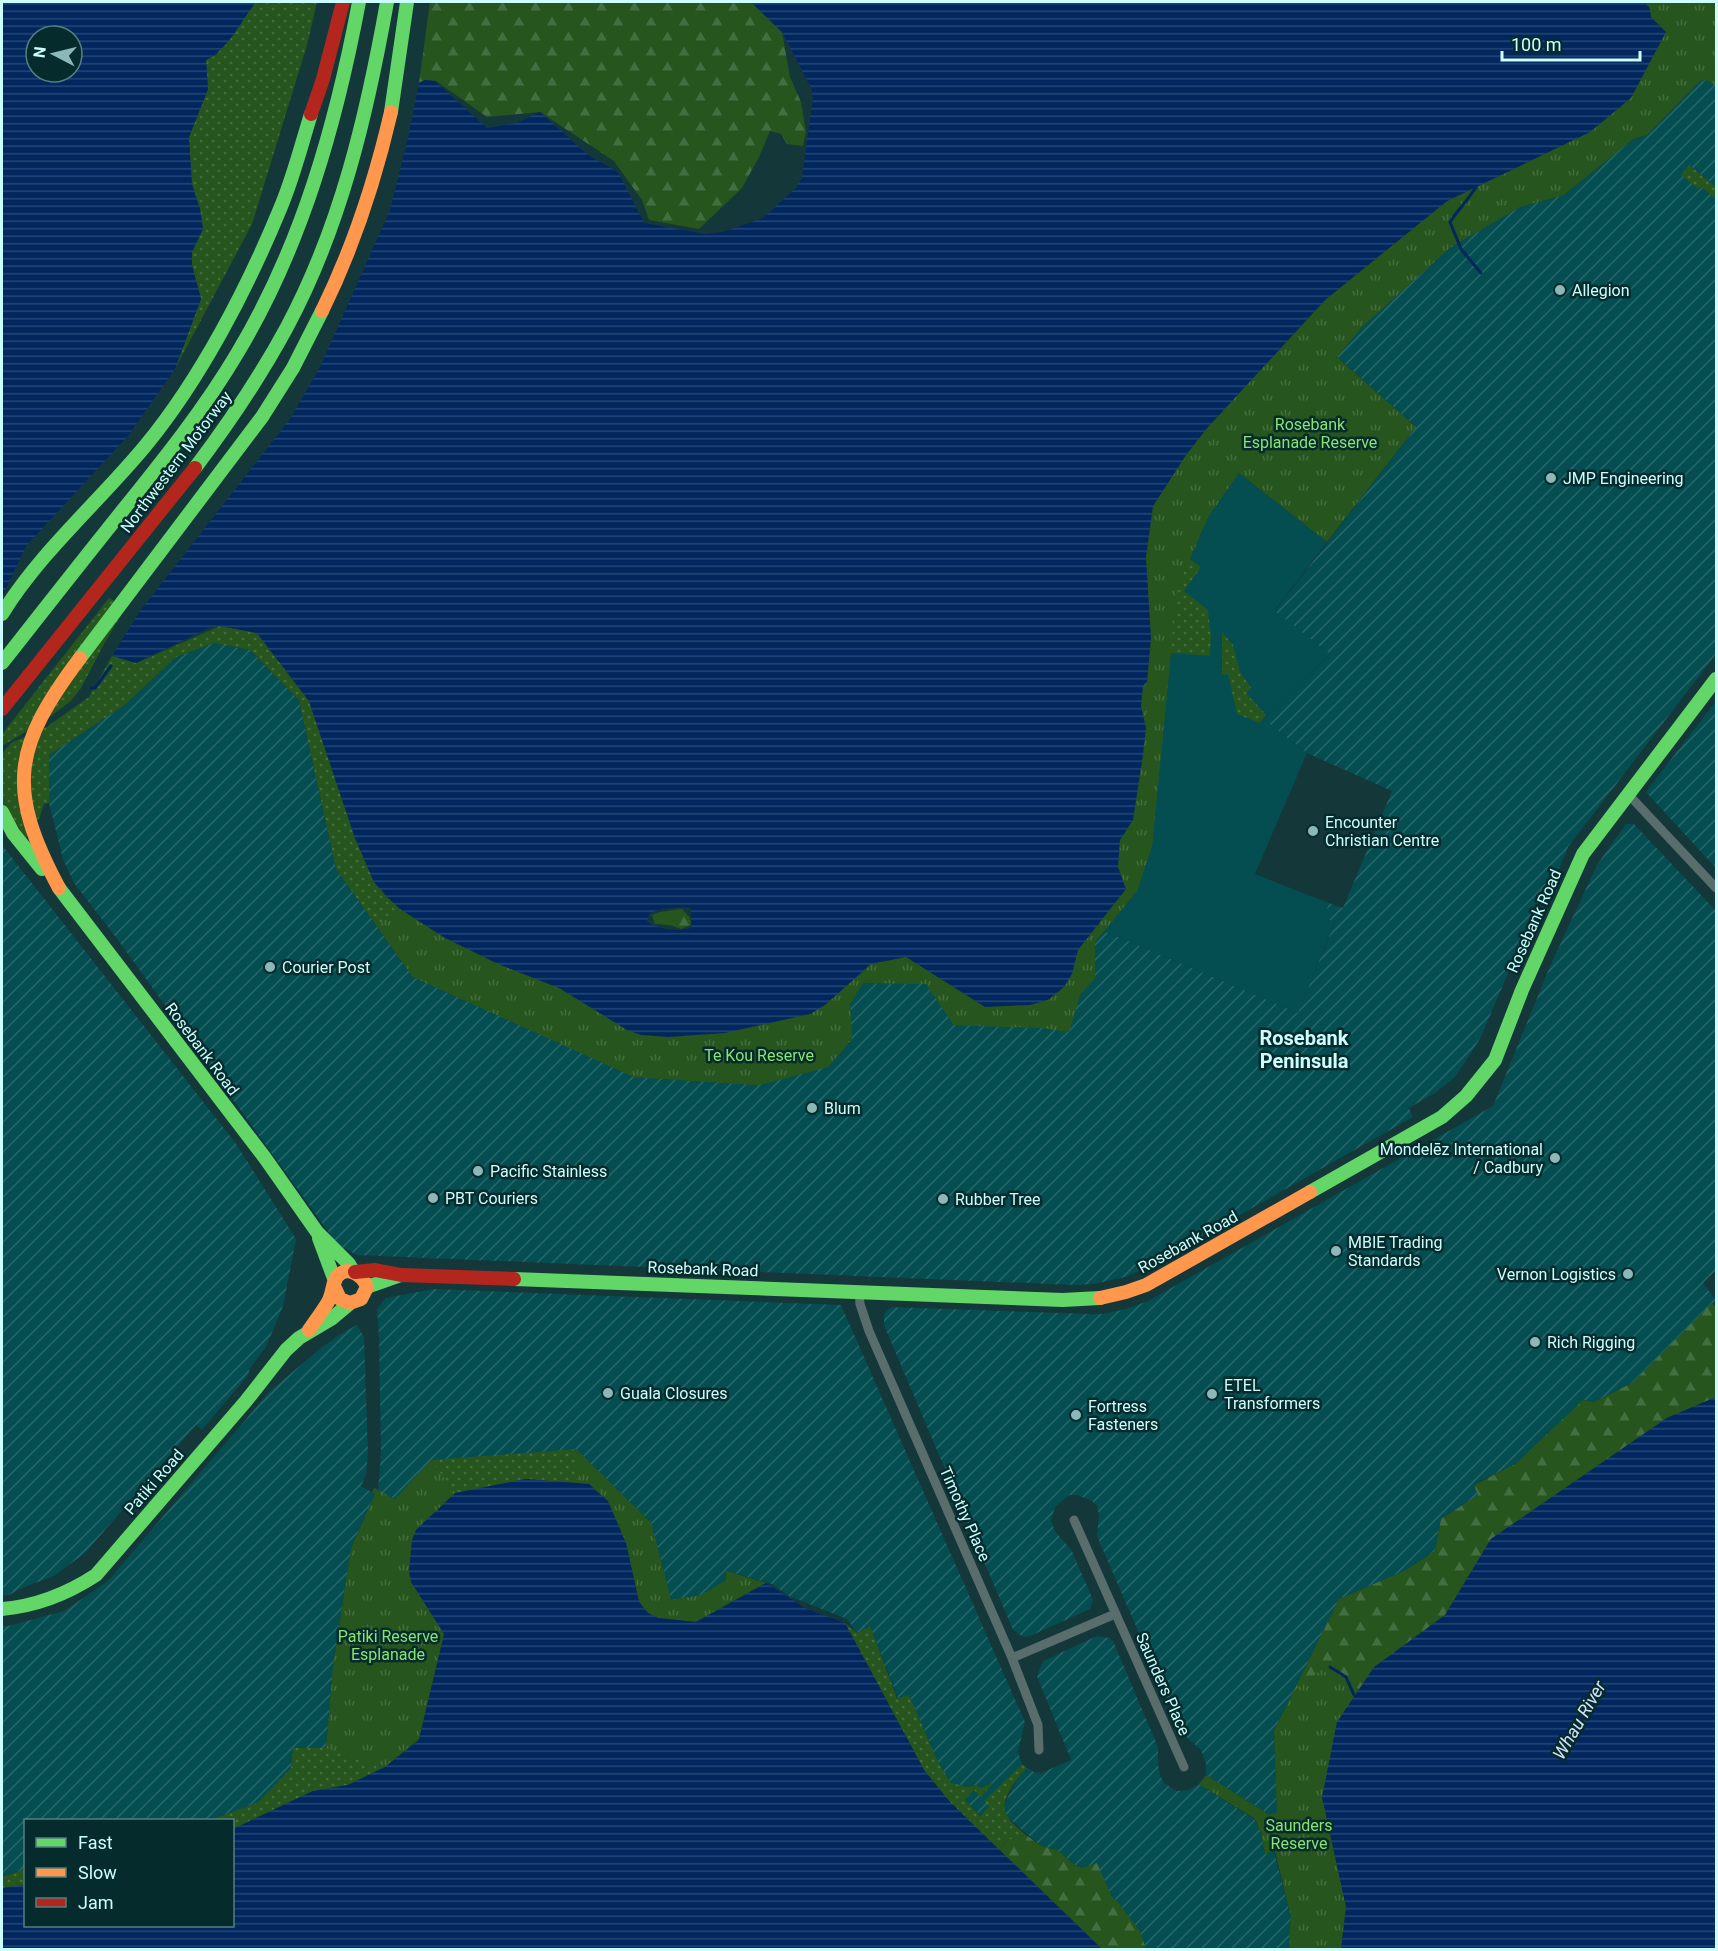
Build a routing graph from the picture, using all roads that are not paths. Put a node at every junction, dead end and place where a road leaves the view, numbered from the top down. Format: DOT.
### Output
graph roads {
  1 [pos="343,2"];
  2 [pos="359,2"];
  3 [pos="387,2"];
  4 [pos="407,2"];
  5 [pos="2,614"];
  6 [pos="2,663"];
  7 [pos="1716,679"];
  8 [pos="2,709"];
  9 [pos="1628,794"];
  10 [pos="2,812"];
  11 [pos="59,888"];
  12 [pos="1716,888"];
  13 [pos="317,1232"];
  14 [pos="354,1272"];
  15 [pos="401,1275"];
  16 [pos="334,1284"];
  17 [pos="367,1287"];
  18 [pos="859,1291"];
  19 [pos="349,1304"];
  20 [pos="305,1336"];
  21 [pos="1074,1520"];
  22 [pos="2,1609"];
  23 [pos="1115,1614"];
  24 [pos="1012,1658"];
  25 [pos="1039,1750"];
  26 [pos="1184,1767"];
  1 -- 5 [label="main road"];
  2 -- 6 [label="main road, Northwestern Motorway"];
  3 -- 8 [label="main road, Northwestern Motorway"];
  4 -- 11 [label="main road"];
  7 -- 9 [label="main road, Rosebank Road"];
  9 -- 12 [label="street"];
  9 -- 18 [label="main road, Rosebank Road"];
  10 -- 11 [label="main road"];
  11 -- 13 [label="main road, Rosebank Road"];
  13 -- 14 [label="main road, Rosebank Road"];
  13 -- 16 [label="main road, Rosebank Road"];
  14 -- 15 [label="main road, Rosebank Road"];
  14 -- 16 [label="main road"];
  14 -- 17 [label="main road"];
  15 -- 17 [label="main road, Rosebank Road"];
  15 -- 18 [label="main road, Rosebank Road"];
  16 -- 19 [label="main road"];
  16 -- 20 [label="main road, Patiki Road"];
  17 -- 19 [label="main road"];
  18 -- 24 [label="street, Timothy Place"];
  19 -- 20 [label="main road, Patiki Road"];
  20 -- 22 [label="main road, Patiki Road"];
  21 -- 23 [label="street, Saunders Place"];
  23 -- 24 [label="street"];
  23 -- 26 [label="street, Saunders Place"];
  24 -- 25 [label="street, Timothy Place"];
}
